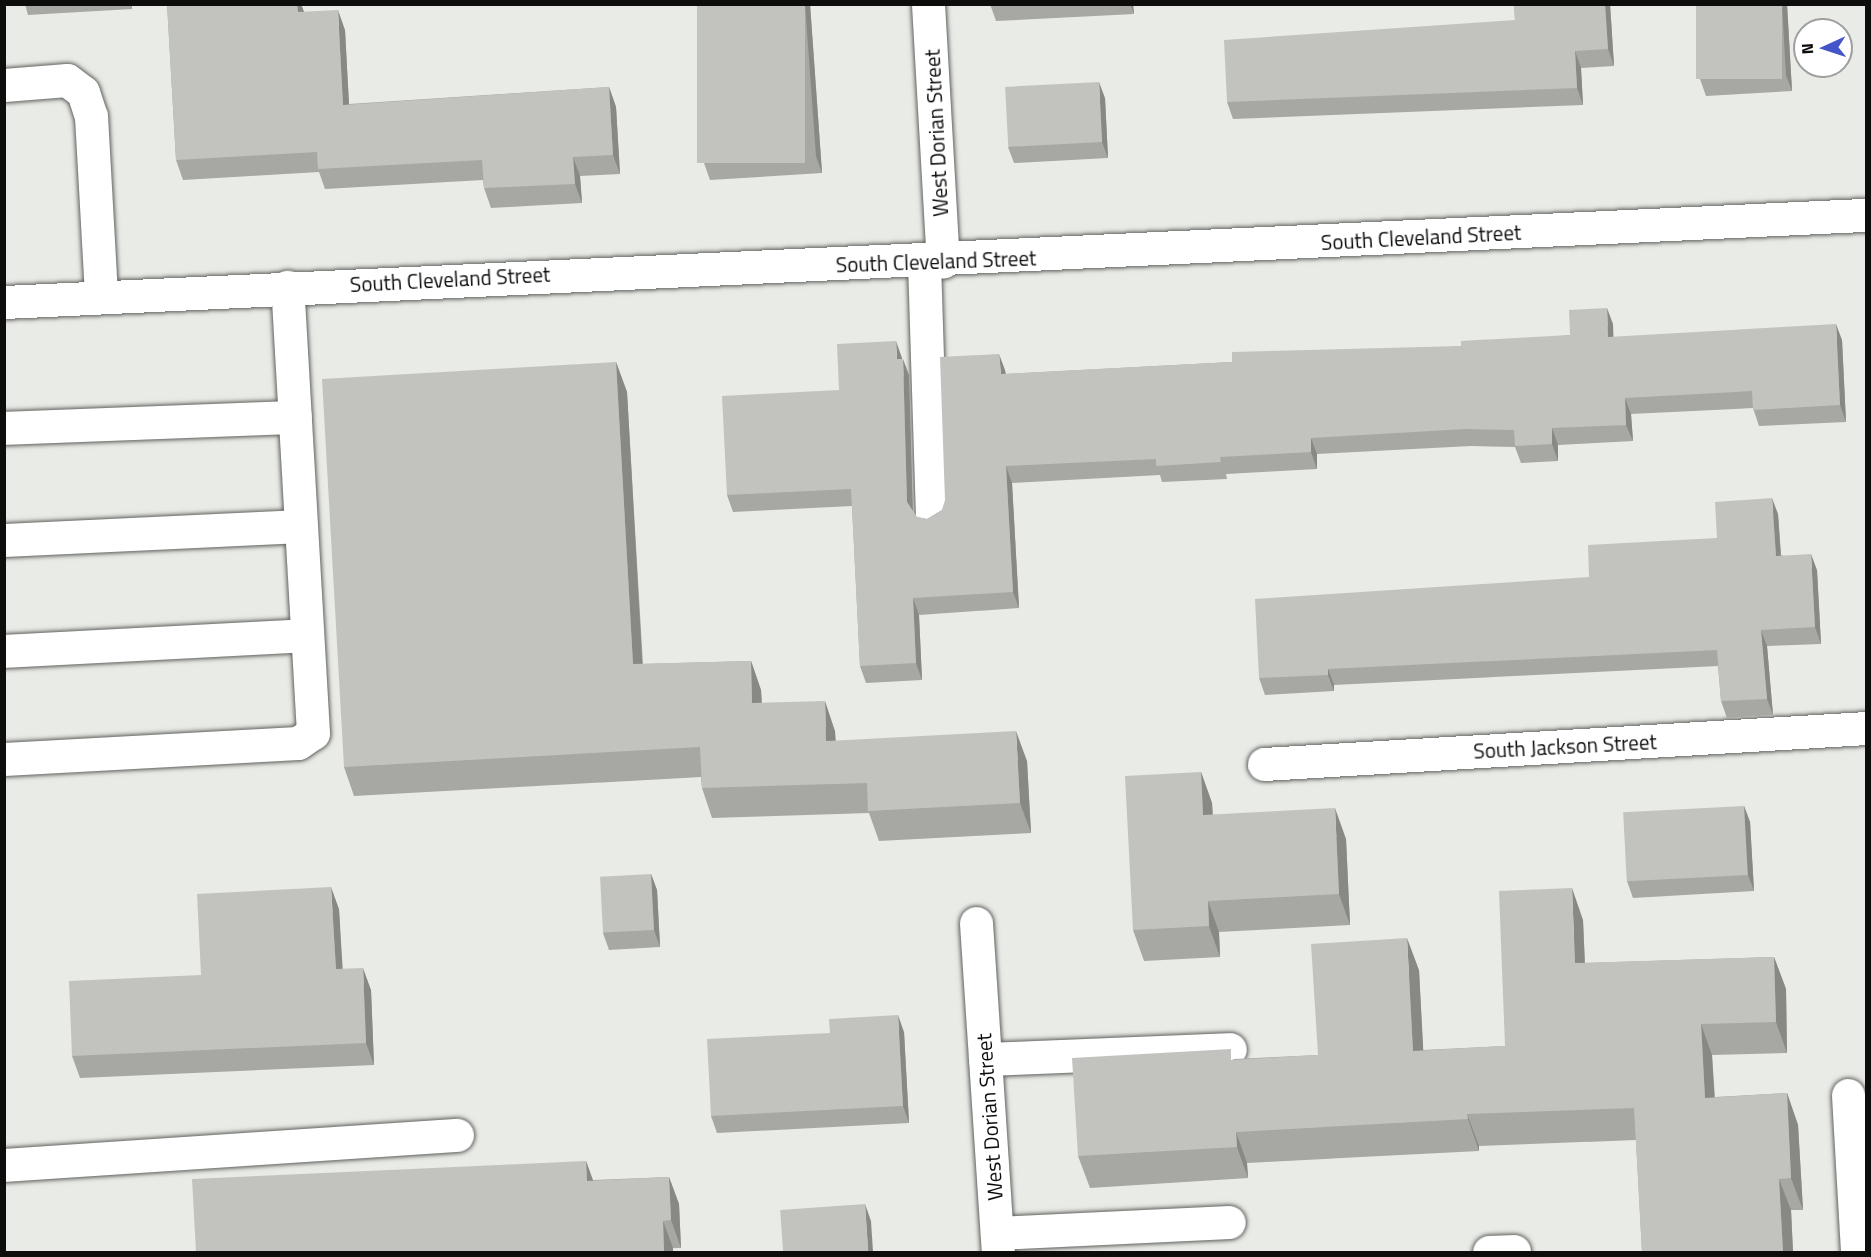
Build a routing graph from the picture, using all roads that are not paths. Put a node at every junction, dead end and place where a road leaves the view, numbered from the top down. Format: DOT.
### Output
graph roads {
  1 [pos="928,4"];
  2 [pos="4,84"];
  3 [pos="1866,215"];
  4 [pos="934,262"];
  5 [pos="287,287"];
  6 [pos="100,297"];
  7 [pos="4,302"];
  8 [pos="295,417"];
  9 [pos="4,428"];
  10 [pos="932,517"];
  11 [pos="302,526"];
  12 [pos="4,540"];
  13 [pos="307,635"];
  14 [pos="4,651"];
  15 [pos="1866,728"];
  16 [pos="4,759"];
  17 [pos="1263,764"];
  18 [pos="976,923"];
  19 [pos="1230,1048"];
  20 [pos="985,1059"];
  21 [pos="1848,1095"];
  22 [pos="457,1135"];
  23 [pos="4,1165"];
  24 [pos="1859,1165"];
  25 [pos="1229,1222"];
  26 [pos="997,1243"];
  27 [pos="1857,1250"];
  1 -- 4 [label="street, West Dorian Street"];
  2 -- 6 [label="street"];
  3 -- 4 [label="street, South Cleveland Street"];
  4 -- 5 [label="street, South Cleveland Street"];
  4 -- 10 [label="street, West Dorian Street"];
  5 -- 6 [label="street, South Cleveland Street"];
  5 -- 8 [label="street"];
  6 -- 7 [label="street, South Cleveland Street"];
  8 -- 9 [label="street"];
  8 -- 11 [label="street"];
  11 -- 12 [label="street"];
  11 -- 13 [label="street"];
  13 -- 14 [label="street"];
  13 -- 16 [label="street"];
  15 -- 17 [label="street, South Jackson Street"];
  18 -- 20 [label="street, West Dorian Street"];
  19 -- 20 [label="street"];
  20 -- 26 [label="street, West Dorian Street"];
  21 -- 24 [label="street"];
  22 -- 23 [label="street"];
  24 -- 27 [label="street"];
  25 -- 26 [label="street"];
}
